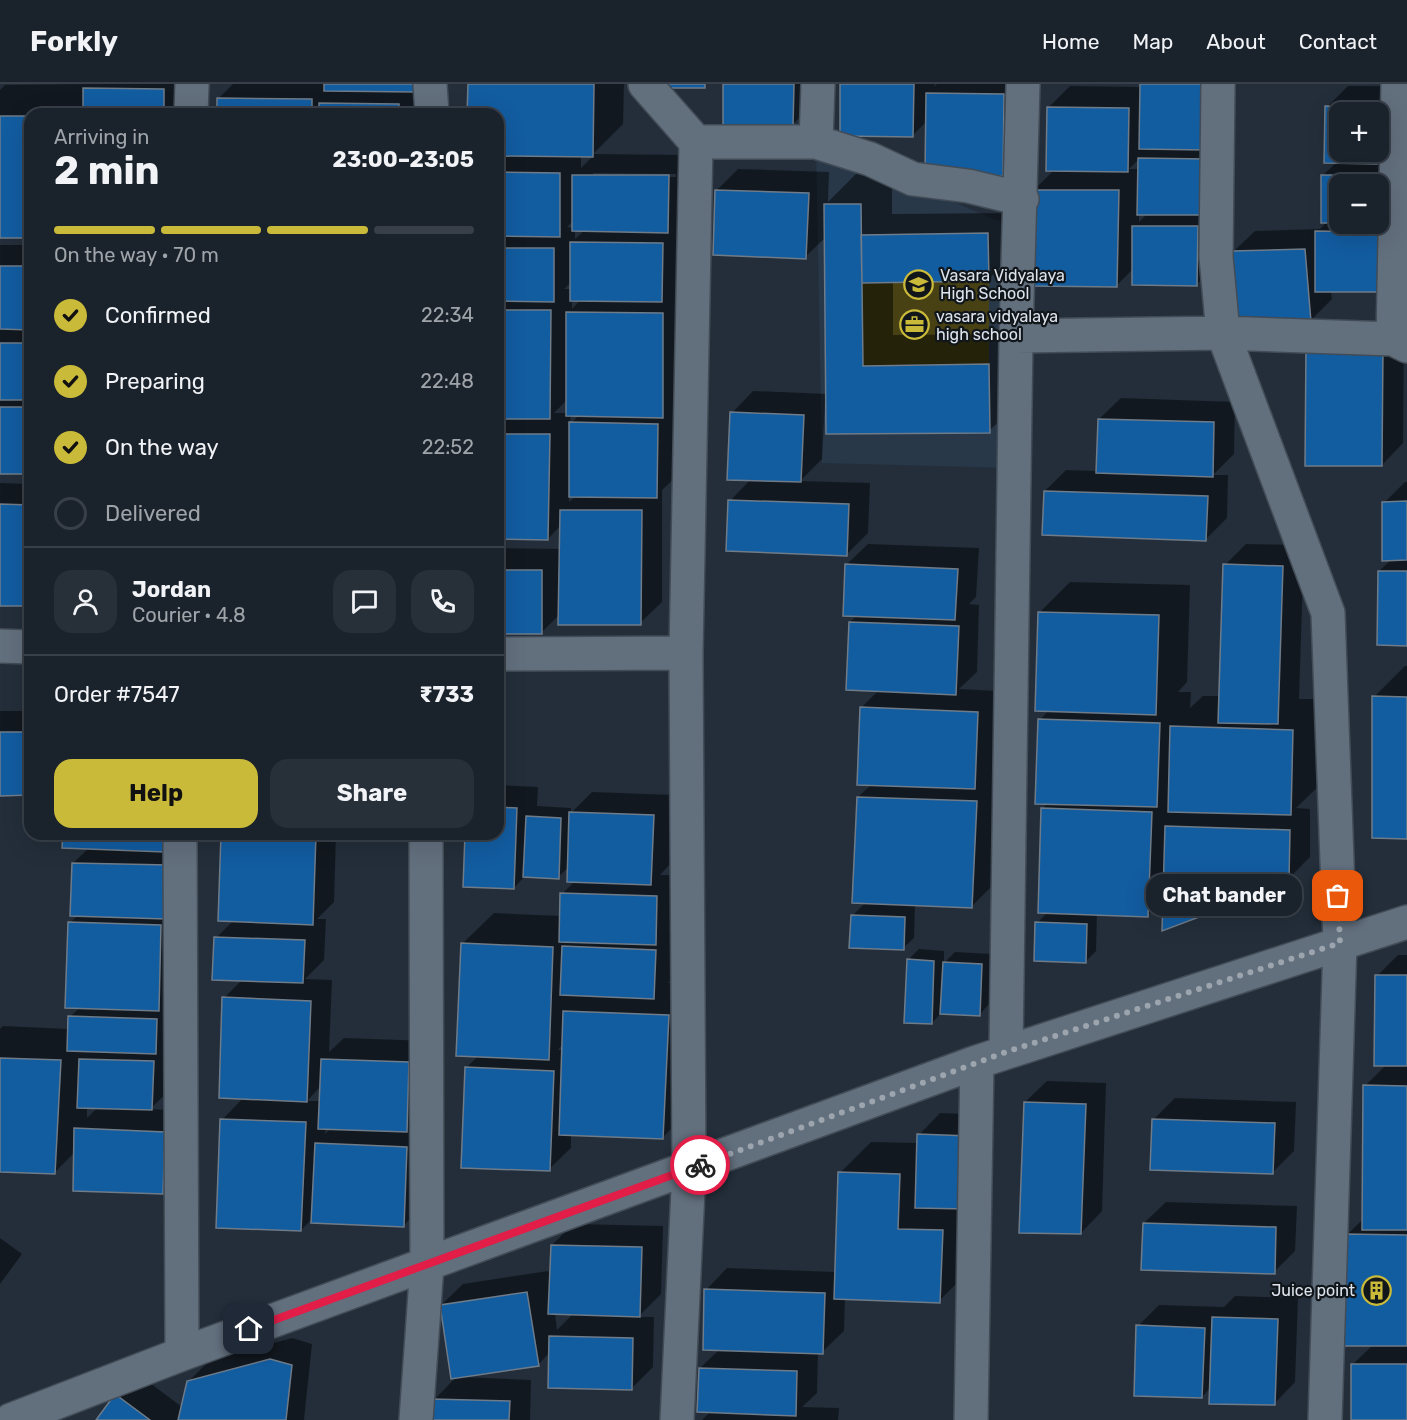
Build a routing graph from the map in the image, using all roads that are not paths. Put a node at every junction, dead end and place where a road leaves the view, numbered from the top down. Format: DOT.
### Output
graph roads {
  1 [pos="192,84"];
  2 [pos="430,84"];
  3 [pos="645,84"];
  4 [pos="818,84"];
  5 [pos="1023,84"];
  6 [pos="1218,84"];
  7 [pos="1398,84"];
  8 [pos="191,108"];
  9 [pos="432,108"];
  10 [pos="696,142"];
  11 [pos="816,142"];
  12 [pos="1022,199"];
  13 [pos="1223,333"];
  14 [pos="1016,336"];
  15 [pos="1400,342"];
  16 [pos="0,646"];
  17 [pos="24,647"];
  18 [pos="686,653"];
  19 [pos="504,654"];
  20 [pos="180,840"];
  21 [pos="426,840"];
  22 [pos="1407,922"];
  23 [pos="1340,943"];
  24 [pos="992,1057"];
  25 [pos="689,1169"];
  26 [pos="427,1265"];
  27 [pos="183,1354"];
  28 [pos="11,1420"];
  29 [pos="416,1420"];
  30 [pos="677,1420"];
  31 [pos="970,1420"];
  32 [pos="1325,1420"];
  1 -- 8 [label="street"];
  2 -- 9 [label="street"];
  3 -- 10 [label="street"];
  4 -- 11 [label="street"];
  5 -- 12 [label="street"];
  6 -- 13 [label="street"];
  7 -- 15 [label="street"];
  10 -- 11 [label="street"];
  10 -- 18 [label="street"];
  11 -- 12 [label="street"];
  12 -- 14 [label="street"];
  13 -- 14 [label="street"];
  13 -- 15 [label="street"];
  13 -- 23 [label="street"];
  14 -- 24 [label="street"];
  16 -- 17 [label="street"];
  18 -- 19 [label="street"];
  18 -- 25 [label="street"];
  20 -- 27 [label="street"];
  21 -- 26 [label="street"];
  22 -- 23 [label="street"];
  23 -- 24 [label="street"];
  23 -- 32 [label="street"];
  24 -- 25 [label="street"];
  24 -- 31 [label="street"];
  25 -- 26 [label="street"];
  25 -- 30 [label="street"];
  26 -- 27 [label="street"];
  26 -- 29 [label="street"];
  27 -- 28 [label="street"];
}
